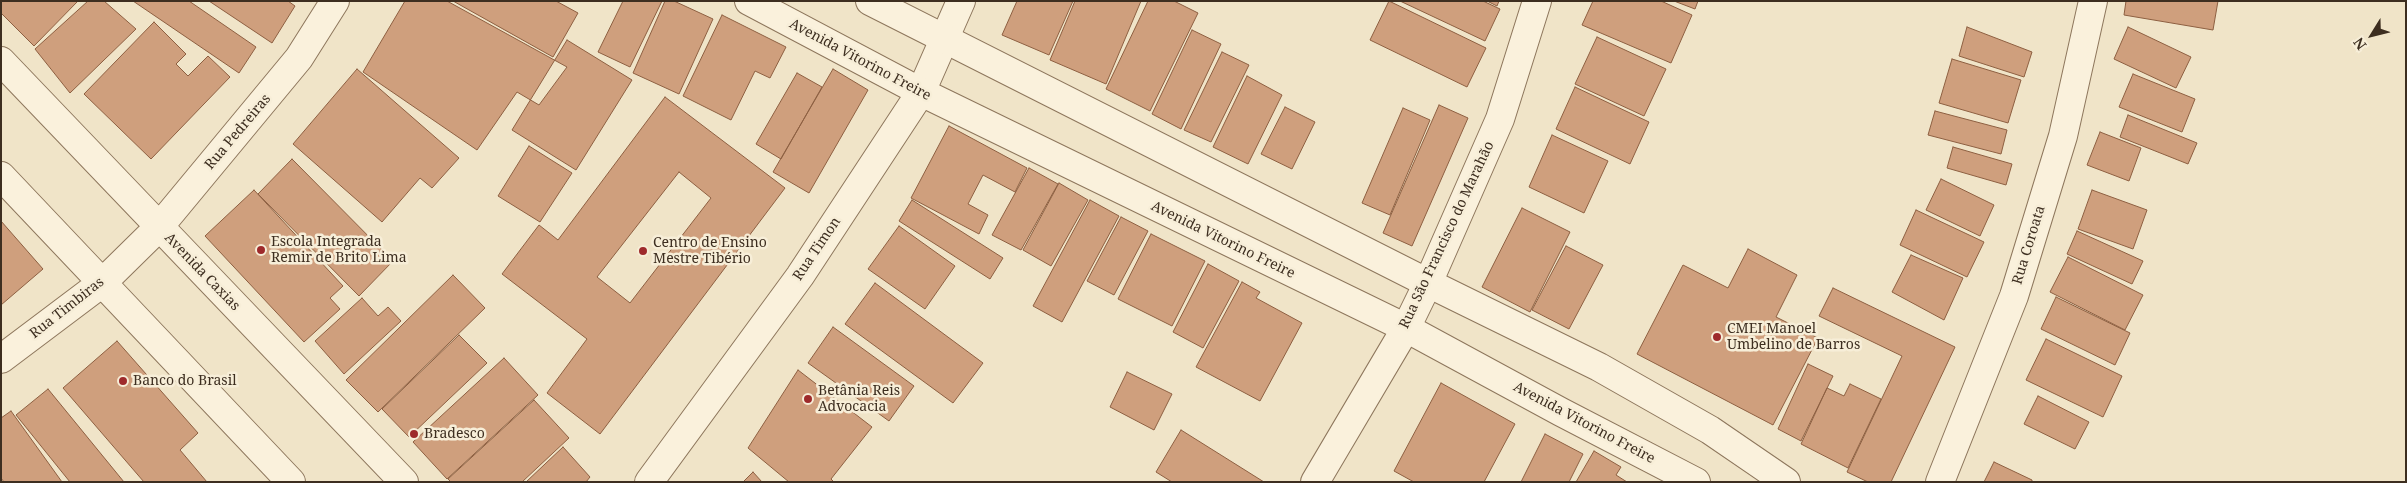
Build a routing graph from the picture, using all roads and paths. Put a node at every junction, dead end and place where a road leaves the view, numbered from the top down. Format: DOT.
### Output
graph roads {
  1 [pos="335,1"];
  2 [pos="749,1"];
  3 [pos="870,1"];
  4 [pos="960,1"];
  5 [pos="1537,1"];
  6 [pos="2093,1"];
  7 [pos="944,38"];
  8 [pos="1,61"];
  9 [pos="921,92"];
  10 [pos="1,176"];
  11 [pos="159,227"];
  12 [pos="130,255"];
  13 [pos="102,283"];
  14 [pos="1428,283"];
  15 [pos="1406,328"];
  16 [pos="1,359"];
  17 [pos="291,482"];
  18 [pos="404,482"];
  19 [pos="649,482"];
  20 [pos="1315,482"];
  21 [pos="1696,482"];
  22 [pos="1786,482"];
  23 [pos="1940,482"];
  1 -- 11 [label="street, Rua Pedreiras"];
  2 -- 9 [label="street, Avenida Vitorino Freire"];
  3 -- 7 [label="street"];
  4 -- 7 [label="street, Rua Timon"];
  5 -- 14 [label="street, Rua São Francisco do Marahão"];
  6 -- 23 [label="street, Rua Coroata"];
  7 -- 9 [label="street, Rua Timon"];
  7 -- 14 [label="street"];
  8 -- 11 [label="street, Avenida Caxias"];
  9 -- 15 [label="street, Avenida Vitorino Freire"];
  9 -- 19 [label="street, Rua Timon"];
  10 -- 13 [label="street"];
  11 -- 12 [label="street, Rua Pedreiras"];
  11 -- 18 [label="street, Avenida Caxias"];
  12 -- 13 [label="street, Rua Timbiras"];
  13 -- 16 [label="street, Rua Timbiras"];
  13 -- 17 [label="street"];
  14 -- 15 [label="street, Rua São Francisco do Marahão"];
  14 -- 22 [label="street"];
  15 -- 20 [label="street, Rua São Francisco do Marahão"];
  15 -- 21 [label="street, Avenida Vitorino Freire"];
}
